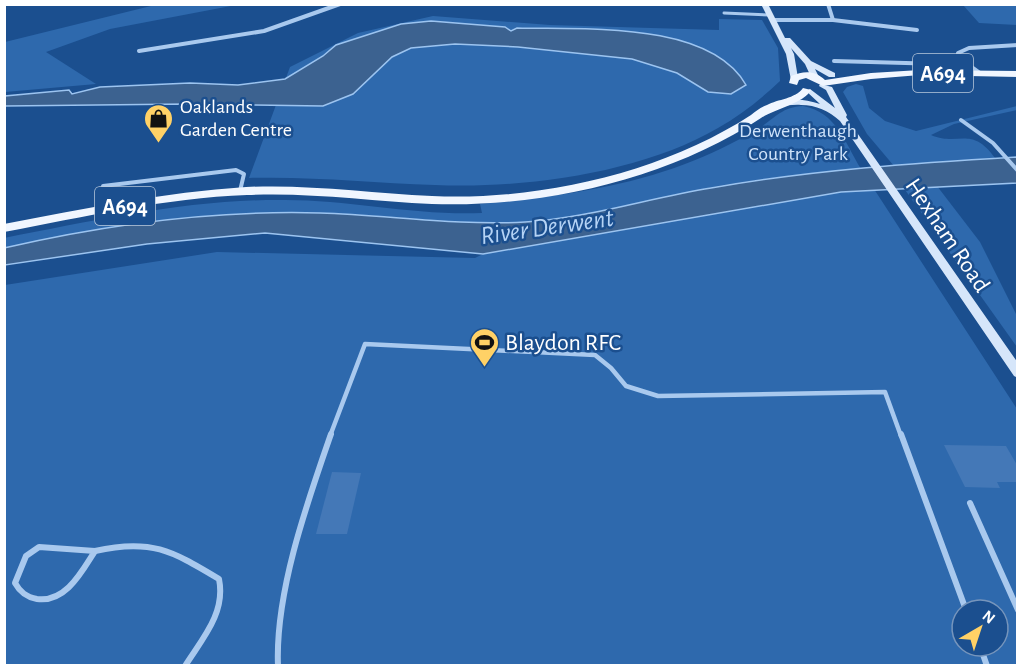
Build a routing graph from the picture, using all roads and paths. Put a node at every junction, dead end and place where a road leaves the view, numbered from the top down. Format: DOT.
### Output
graph roads {
  1 [pos="340,4"];
  2 [pos="764,4"];
  3 [pos="828,4"];
  4 [pos="723,13"];
  5 [pos="772,17"];
  6 [pos="833,21"];
  7 [pos="917,30"];
  8 [pos="783,38"];
  9 [pos="1017,45"];
  10 [pos="140,51"];
  11 [pos="958,57"];
  12 [pos="834,61"];
  13 [pos="808,63"];
  14 [pos="980,73"];
  15 [pos="893,74"];
  16 [pos="1017,74"];
  17 [pos="832,75"];
  18 [pos="868,75"];
  19 [pos="794,80"];
  20 [pos="819,80"];
  21 [pos="808,90"];
  22 [pos="832,94"];
  23 [pos="783,103"];
  24 [pos="770,107"];
  25 [pos="834,110"];
  26 [pos="843,119"];
  27 [pos="961,120"];
  28 [pos="1017,171"];
  29 [pos="103,186"];
  30 [pos="240,192"];
  31 [pos="4,228"];
  32 [pos="1017,373"];
  33 [pos="970,503"];
  34 [pos="95,551"];
  35 [pos="962,598"];
  36 [pos="1017,610"];
  37 [pos="185,666"];
  38 [pos="278,666"];
  1 -- 10 [label="street"];
  2 -- 5 [label="main road"];
  3 -- 6 [label="street"];
  4 -- 5 [label="lane"];
  5 -- 6 [label="street"];
  5 -- 8 [label="main road"];
  6 -- 7 [label="street"];
  8 -- 13 [label="main road"];
  8 -- 19 [label="main road"];
  9 -- 11 [label="street"];
  11 -- 12 [label="street"];
  11 -- 14 [label="street"];
  13 -- 17 [label="main road"];
  13 -- 20 [label="main road"];
  14 -- 15 [label="main road, A694"];
  14 -- 16 [label="main road, A694"];
  15 -- 18 [label="main road, A694"];
  15 -- 22 [label="main road, A694"];
  17 -- 18 [label="main road, A694"];
  17 -- 20 [label="main road, A694"];
  18 -- 20 [label="main road, A694"];
  19 -- 20 [label="main road, A694"];
  19 -- 21 [label="main road"];
  19 -- 24 [label="main road, A694"];
  20 -- 21 [label="main road, A694"];
  20 -- 22 [label="main road, Hexham Road"];
  21 -- 23 [label="main road, A694"];
  21 -- 25 [label="main road, Hexham Road"];
  22 -- 26 [label="main road, Hexham Road"];
  23 -- 24 [label="main road, A694"];
  23 -- 25 [label="main road"];
  24 -- 30 [label="main road, A694"];
  25 -- 26 [label="main road, Hexham Road"];
  26 -- 32 [label="main road, Hexham Road"];
  27 -- 28 [label="lane"];
  29 -- 30 [label="lane"];
  30 -- 31 [label="main road, A694"];
  33 -- 36 [label="lane"];
  34 -- 34 [label="lane"];
  34 -- 37 [label="lane"];
  35 -- 38 [label="lane"];
}
